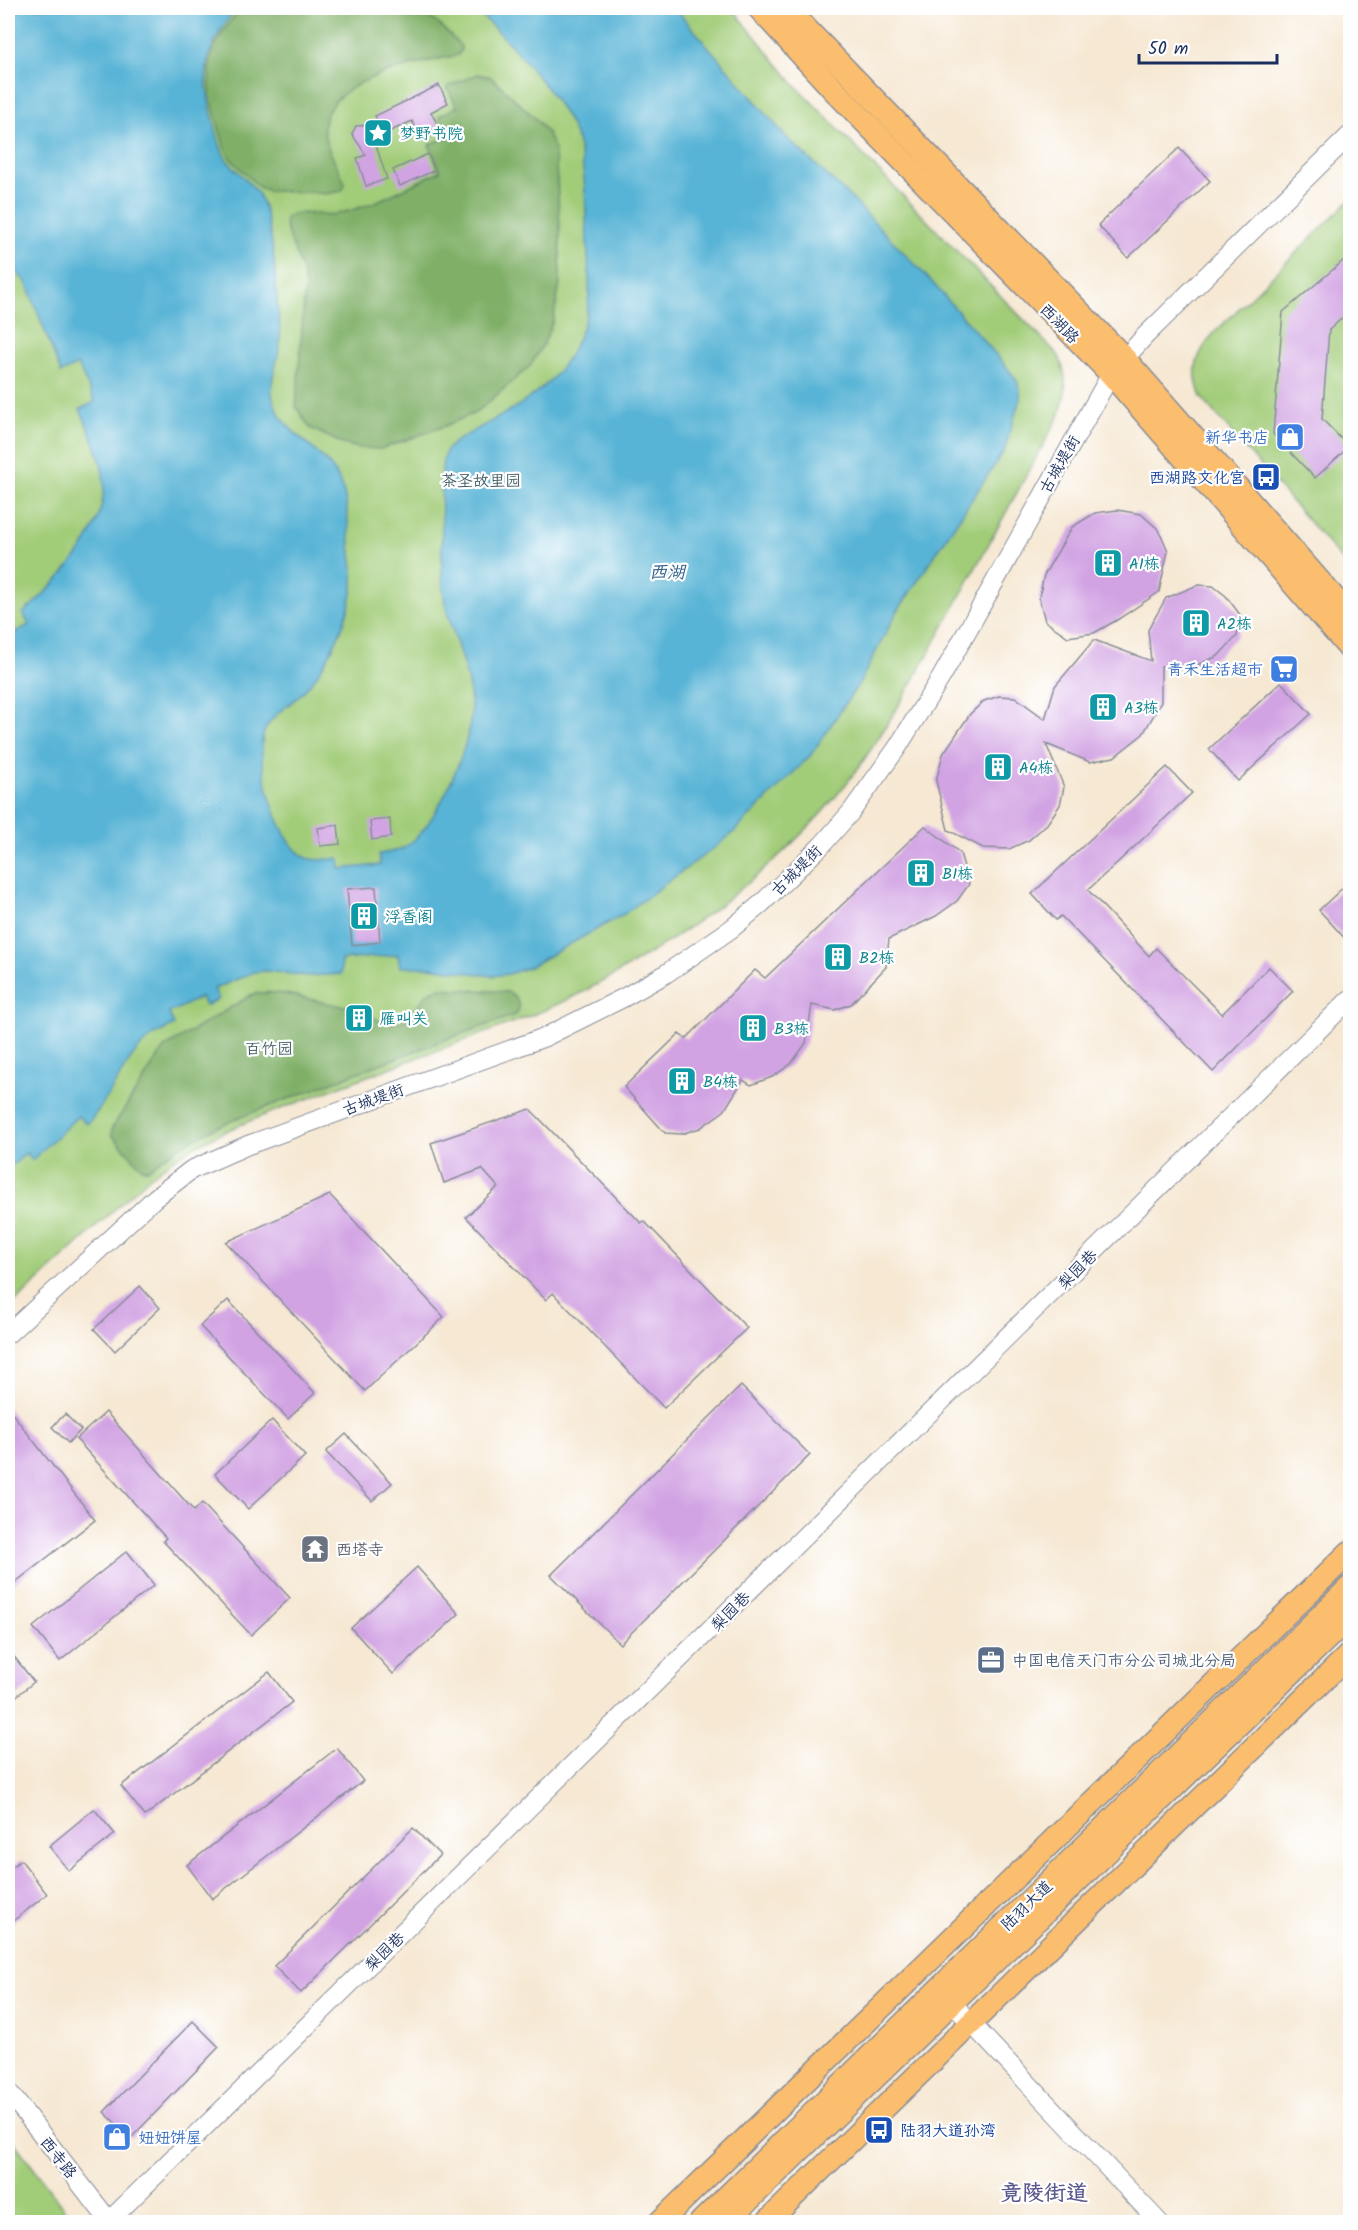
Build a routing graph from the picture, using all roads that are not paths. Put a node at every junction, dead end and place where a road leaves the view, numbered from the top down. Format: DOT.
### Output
graph roads {
  1 [pos="759,8"];
  2 [pos="786,8"];
  3 [pos="1350,135"];
  4 [pos="1117,366"];
  5 [pos="1350,616"];
  6 [pos="1350,648"];
  7 [pos="1350,999"];
  8 [pos="8,1334"];
  9 [pos="1350,1552"];
  10 [pos="1350,1587"];
  11 [pos="1350,1616"];
  12 [pos="1350,1654"];
  13 [pos="952,2003"];
  14 [pos="971,2023"];
  15 [pos="8,2091"];
  16 [pos="109,2222"];
  17 [pos="660,2223"];
  18 [pos="701,2223"];
  19 [pos="726,2223"];
  20 [pos="767,2223"];
  21 [pos="1159,2223"];
  1 -- 4 [label="main road, 西湖路"];
  2 -- 4 [label="main road, 西湖路"];
  3 -- 4 [label="street, 古城堤街"];
  4 -- 5 [label="main road, 西湖路"];
  4 -- 6 [label="main road, 西湖路"];
  4 -- 8 [label="street, 古城堤街"];
  7 -- 16 [label="street, 梨园巷"];
  9 -- 17 [label="main road"];
  10 -- 18 [label="main road, 陆羽大道"];
  11 -- 13 [label="main road, 陆羽大道"];
  12 -- 14 [label="main road"];
  13 -- 14 [label="street"];
  13 -- 19 [label="main road, 陆羽大道"];
  14 -- 20 [label="main road"];
  14 -- 21 [label="street"];
  15 -- 16 [label="street, 西寺路"];
}
